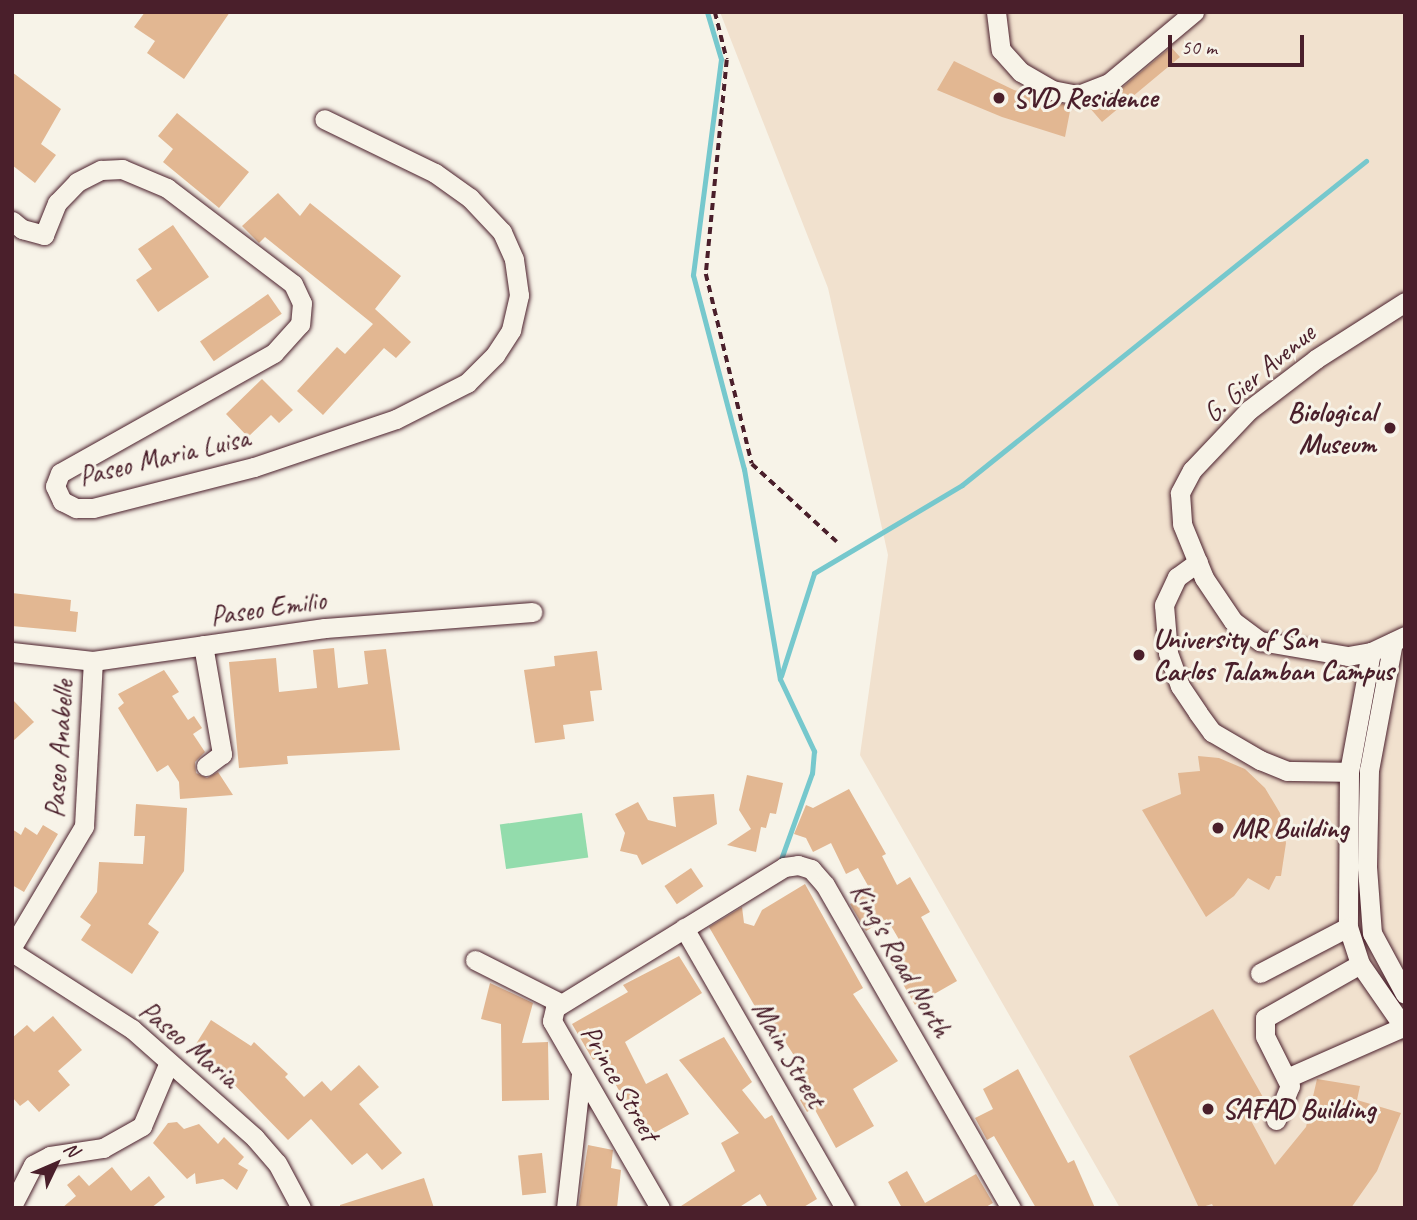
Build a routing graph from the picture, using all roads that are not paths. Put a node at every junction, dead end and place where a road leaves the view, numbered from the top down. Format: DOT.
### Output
graph roads {
  1 [pos="996,12"];
  2 [pos="1194,12"];
  3 [pos="324,119"];
  4 [pos="12,220"];
  5 [pos="1405,302"];
  6 [pos="1198,562"];
  7 [pos="532,612"];
  8 [pos="1399,639"];
  9 [pos="203,645"];
  10 [pos="12,652"];
  11 [pos="1371,652"];
  12 [pos="93,661"];
  13 [pos="206,766"];
  14 [pos="1349,772"];
  15 [pos="1349,927"];
  16 [pos="684,928"];
  17 [pos="12,947"];
  18 [pos="12,952"];
  19 [pos="475,960"];
  20 [pos="1360,964"];
  21 [pos="1260,973"];
  22 [pos="1405,994"];
  23 [pos="560,1003"];
  24 [pos="1404,1027"];
  25 [pos="169,1062"];
  26 [pos="581,1074"];
  27 [pos="1287,1078"];
  28 [pos="1276,1120"];
  29 [pos="12,1206"];
  30 [pos="301,1208"];
  31 [pos="566,1208"];
  32 [pos="660,1208"];
  33 [pos="845,1208"];
  34 [pos="1012,1208"];
  1 -- 2 [label="street"];
  3 -- 4 [label="street, Paseo Maria Luisa"];
  5 -- 6 [label="street, G. Gier Avenue"];
  6 -- 11 [label="street, G. Gier Avenue"];
  6 -- 14 [label="street"];
  7 -- 9 [label="street, Paseo Emilio"];
  8 -- 11 [label="street, G. Gier Avenue"];
  8 -- 22 [label="street"];
  9 -- 12 [label="street, Paseo Emilio"];
  9 -- 13 [label="street"];
  10 -- 12 [label="street, Paseo Emilio"];
  11 -- 14 [label="street"];
  12 -- 17 [label="street, Paseo Anabelle"];
  14 -- 15 [label="street"];
  15 -- 20 [label="street"];
  15 -- 21 [label="street"];
  16 -- 23 [label="street, Prince Street"];
  16 -- 33 [label="street, Main Street"];
  16 -- 34 [label="street, King's Road North"];
  18 -- 25 [label="street, Paseo Maria"];
  19 -- 23 [label="street"];
  20 -- 24 [label="street"];
  20 -- 27 [label="street"];
  23 -- 26 [label="street, Prince Street"];
  24 -- 27 [label="street"];
  25 -- 29 [label="street"];
  25 -- 30 [label="street, Paseo Maria"];
  26 -- 31 [label="street"];
  26 -- 32 [label="street, Prince Street"];
  27 -- 28 [label="street"];
}
